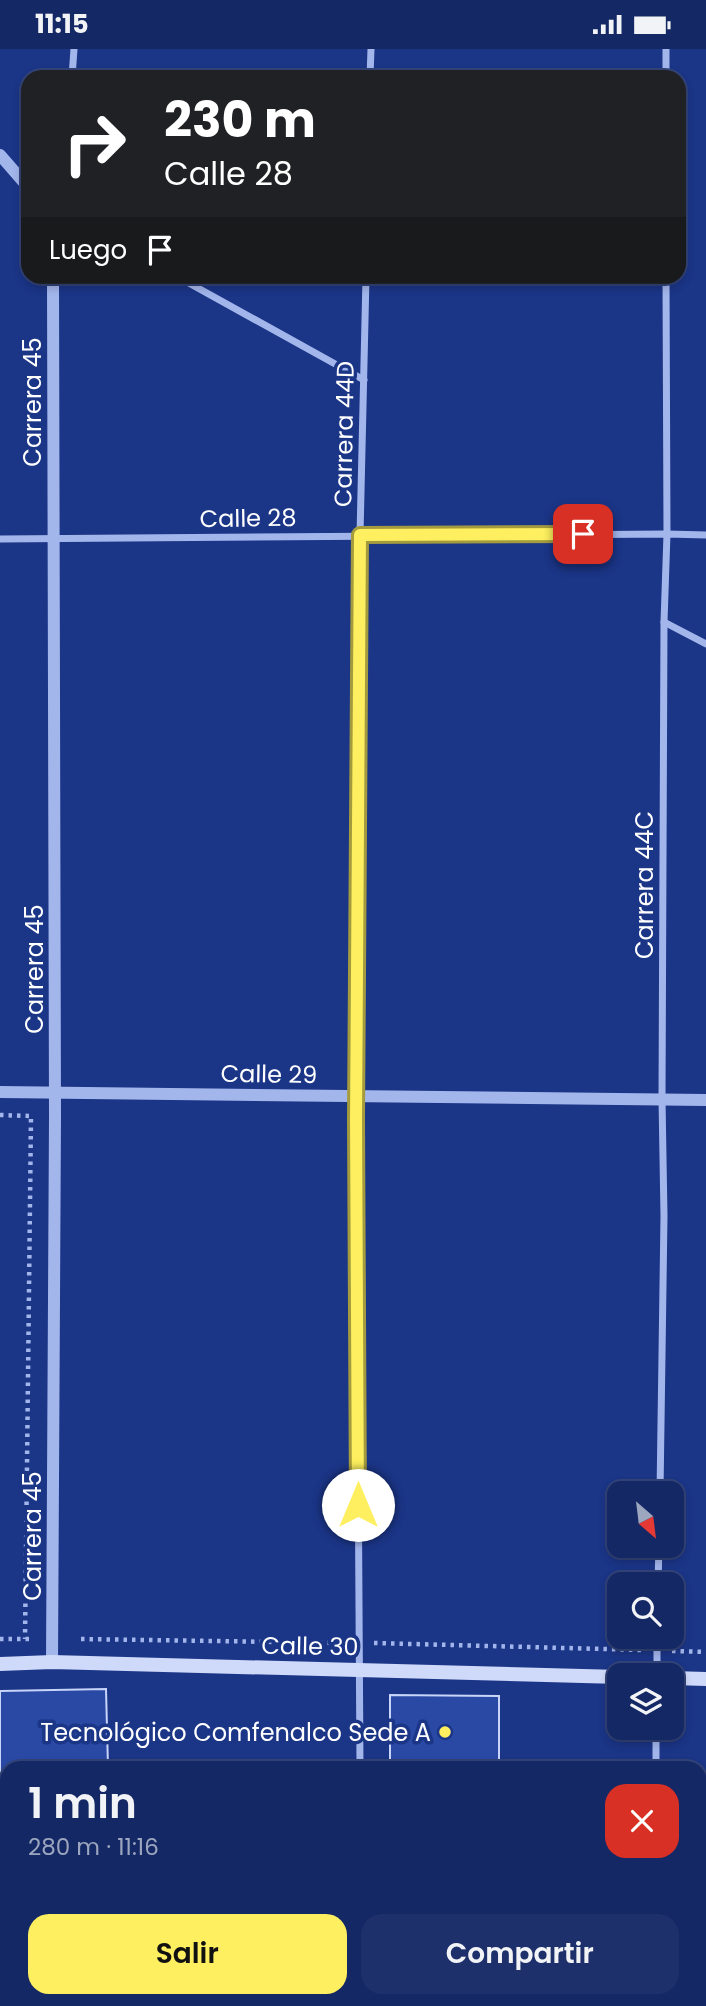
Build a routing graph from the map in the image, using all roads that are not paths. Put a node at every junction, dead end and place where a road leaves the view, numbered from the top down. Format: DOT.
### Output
graph roads {
  1 [pos="74,49"];
  2 [pos="371,49"];
  3 [pos="666,49"];
  4 [pos="72,70"];
  5 [pos="370,70"];
  6 [pos="666,70"];
  7 [pos="0,155"];
  8 [pos="21,179"];
  9 [pos="54,284"];
  10 [pos="191,284"];
  11 [pos="366,284"];
  12 [pos="666,284"];
  13 [pos="365,380"];
  14 [pos="667,534"];
  15 [pos="360,535"];
  16 [pos="706,535"];
  17 [pos="0,539"];
  18 [pos="53,540"];
  19 [pos="664,622"];
  20 [pos="706,644"];
  21 [pos="0,1092"];
  22 [pos="55,1093"];
  23 [pos="356,1096"];
  24 [pos="662,1099"];
  25 [pos="706,1100"];
  26 [pos="660,1481"];
  27 [pos="52,1662"];
  28 [pos="0,1664"];
  29 [pos="359,1670"];
  30 [pos="607,1677"];
  31 [pos="684,1678"];
  32 [pos="706,1679"];
  33 [pos="656,1740"];
  34 [pos="360,1761"];
  35 [pos="656,1761"];
  1 -- 4 [label="street"];
  2 -- 5 [label="street"];
  3 -- 6 [label="street"];
  7 -- 8 [label="street"];
  9 -- 18 [label="street, Carrera 45"];
  10 -- 13 [label="street"];
  11 -- 13 [label="street, Carrera 44D"];
  12 -- 14 [label="street, Carrera 44C"];
  13 -- 15 [label="street, Carrera 44D"];
  14 -- 15 [label="street, Calle 28"];
  14 -- 16 [label="street, Calle 28"];
  14 -- 19 [label="street, Carrera 44C"];
  15 -- 18 [label="street, Calle 28"];
  15 -- 23 [label="street, Carrera 44D"];
  17 -- 18 [label="street, Calle 28"];
  18 -- 22 [label="street, Carrera 45"];
  19 -- 20 [label="street"];
  19 -- 24 [label="street, Carrera 44C"];
  21 -- 22 [label="street, Calle 29"];
  22 -- 23 [label="street, Calle 29"];
  22 -- 27 [label="street, Carrera 45"];
  23 -- 24 [label="street, Calle 29"];
  23 -- 29 [label="street, Carrera 44D"];
  24 -- 25 [label="street, Calle 29"];
  24 -- 26 [label="street, Carrera 44C"];
  27 -- 28 [label="main road, Calle 30"];
  27 -- 29 [label="main road, Calle 30"];
  29 -- 30 [label="main road, Calle 30"];
  29 -- 34 [label="street, Carrera 44D"];
  31 -- 32 [label="main road"];
  33 -- 35 [label="street"];
}
